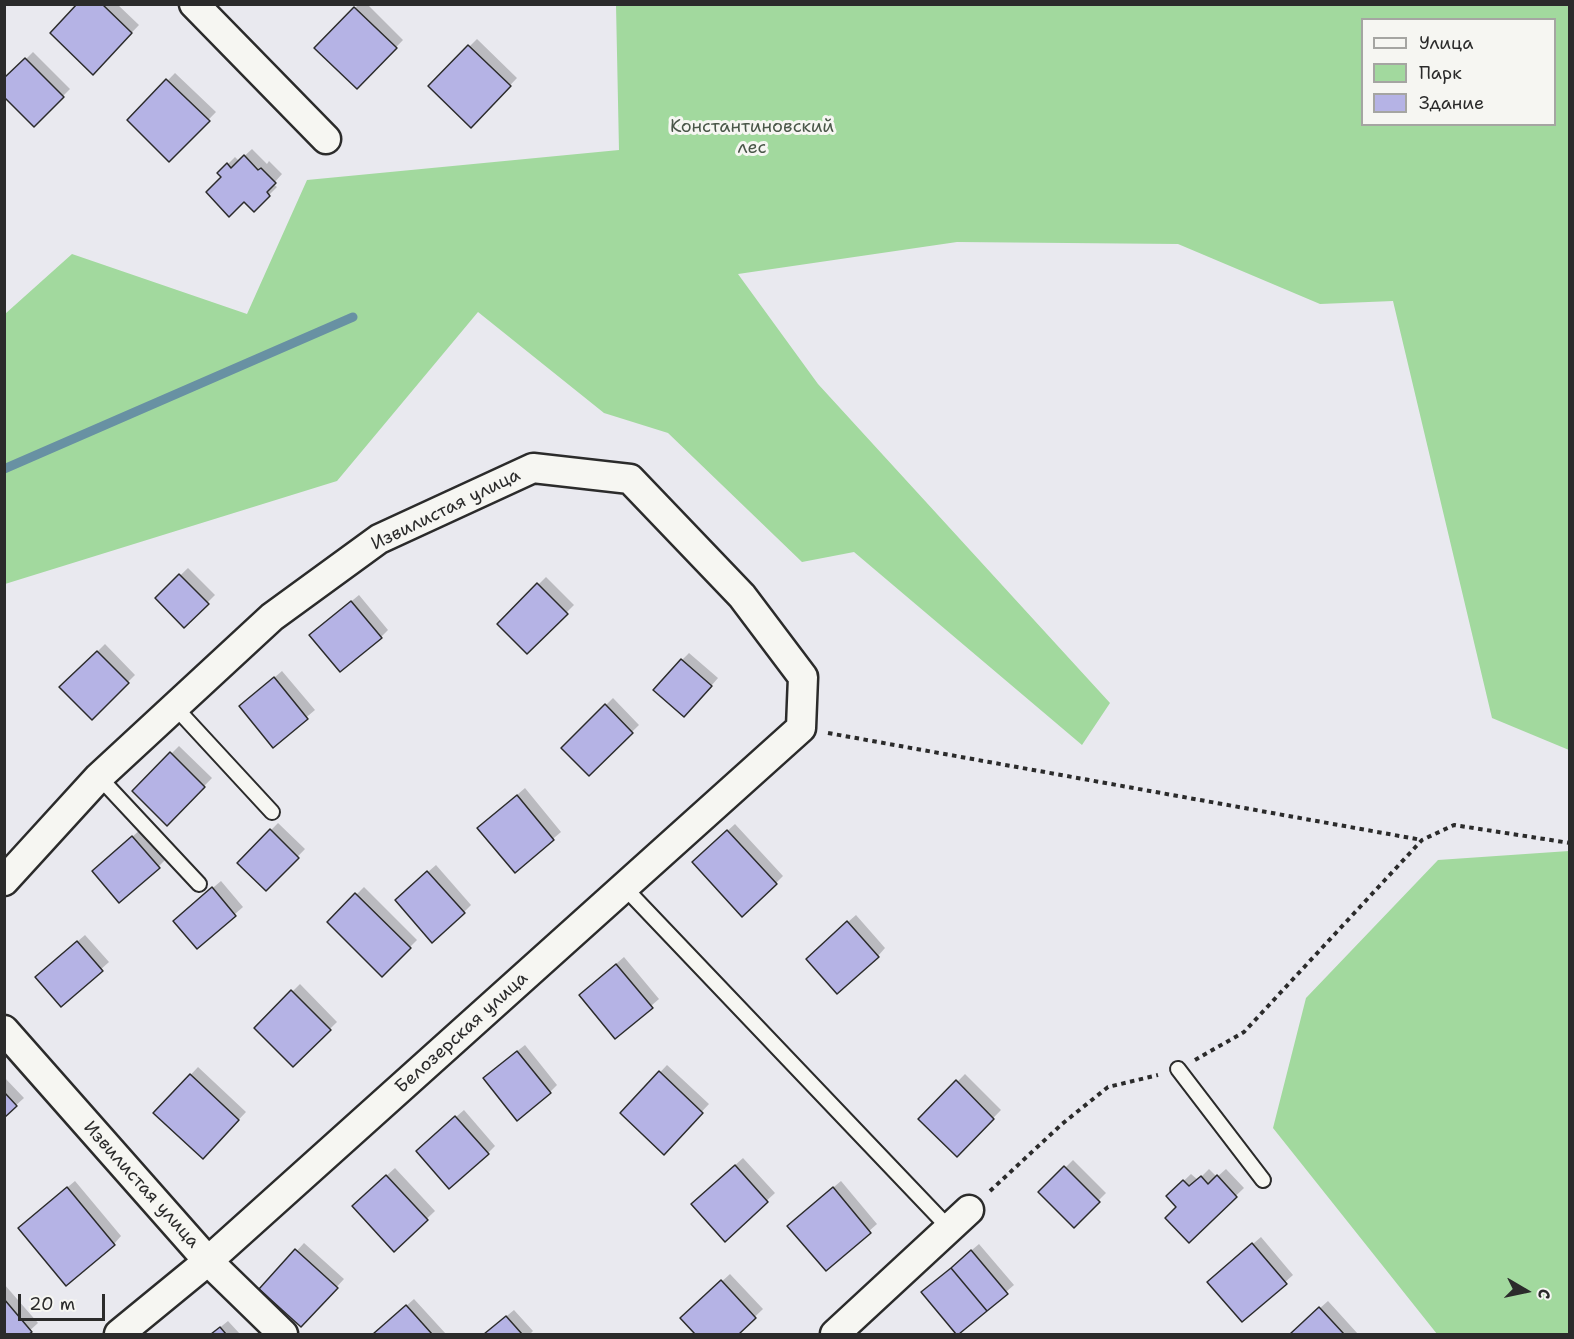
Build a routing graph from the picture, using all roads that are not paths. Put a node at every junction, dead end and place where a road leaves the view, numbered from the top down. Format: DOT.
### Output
graph roads {
  1 [pos="194,4"];
  2 [pos="326,139"];
  3 [pos="175,707"];
  4 [pos="801,728"];
  5 [pos="99,777"];
  6 [pos="272,812"];
  7 [pos="4,881"];
  8 [pos="199,884"];
  9 [pos="624,887"];
  10 [pos="4,1030"];
  11 [pos="1178,1069"];
  12 [pos="1263,1179"];
  13 [pos="960,1219"];
  14 [pos="208,1261"];
  15 [pos="119,1335"];
  16 [pos="283,1335"];
  17 [pos="836,1335"];
  1 -- 2 [label="street"];
  3 -- 4 [label="street, Извилистая улица"];
  3 -- 5 [label="street, Извилистая улица"];
  3 -- 6 [label="lane"];
  4 -- 9 [label="street, Белозерская улица"];
  5 -- 7 [label="street, Извилистая улица"];
  5 -- 8 [label="lane"];
  9 -- 13 [label="lane"];
  9 -- 14 [label="street, Белозерская улица"];
  10 -- 14 [label="street, Извилистая улица"];
  11 -- 12 [label="lane"];
  13 -- 17 [label="street"];
  14 -- 15 [label="street, Белозерская улица"];
  14 -- 16 [label="street, Извилистая улица"];
}
